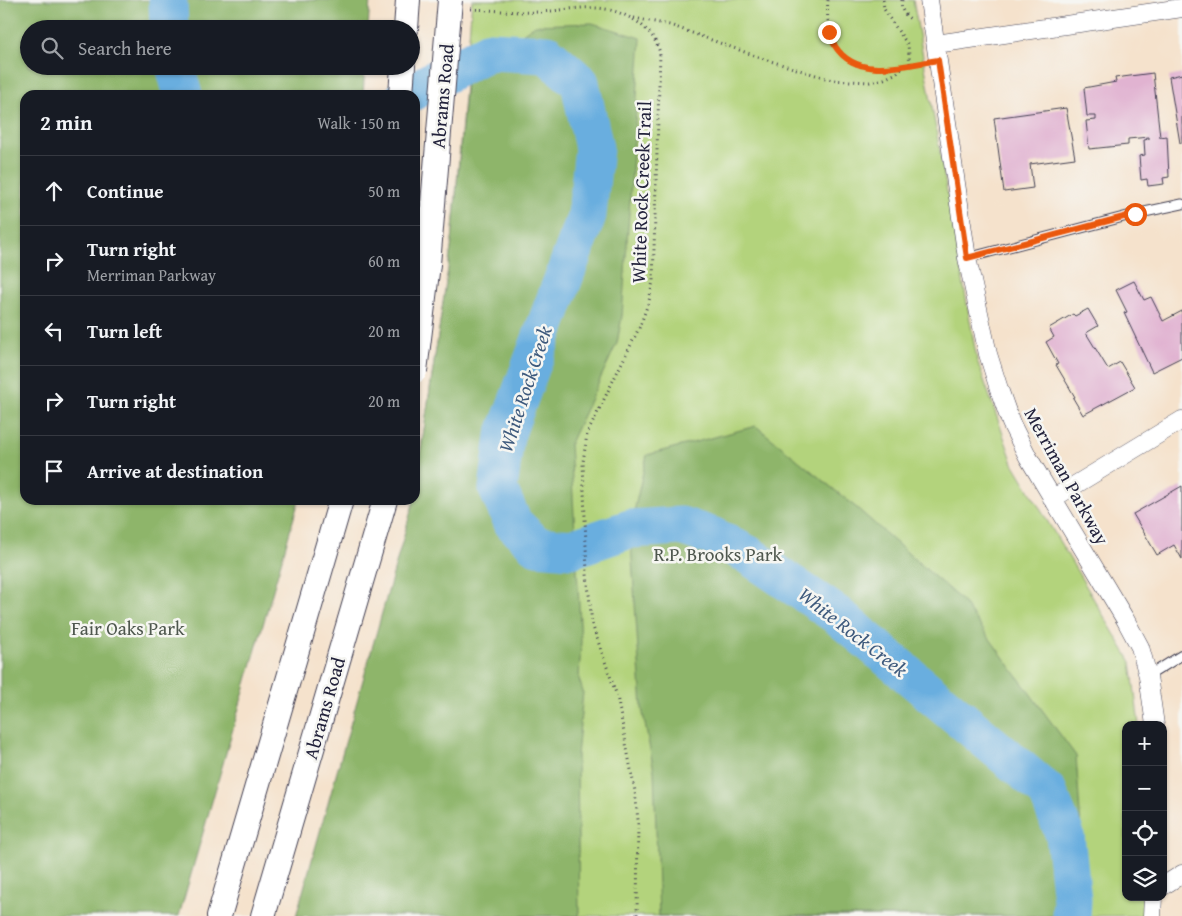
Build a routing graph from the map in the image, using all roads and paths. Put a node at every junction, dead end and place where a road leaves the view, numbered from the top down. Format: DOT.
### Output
graph roads {
  1 [pos="408,0"];
  2 [pos="828,0"];
  3 [pos="883,0"];
  4 [pos="929,0"];
  5 [pos="460,4"];
  6 [pos="1182,8"];
  7 [pos="633,18"];
  8 [pos="407,20"];
  9 [pos="937,52"];
  10 [pos="910,65"];
  11 [pos="905,66"];
  12 [pos="402,75"];
  13 [pos="401,90"];
  14 [pos="1182,204"];
  15 [pos="967,258"];
  16 [pos="420,330"];
  17 [pos="1182,420"];
  18 [pos="1052,499"];
  19 [pos="340,505"];
  20 [pos="384,505"];
  21 [pos="1182,655"];
  22 [pos="1148,676"];
  23 [pos="1154,721"];
  24 [pos="1182,874"];
  25 [pos="1167,883"];
  26 [pos="1153,901"];
  27 [pos="220,916"];
  28 [pos="263,916"];
  29 [pos="637,916"];
  30 [pos="1152,916"];
  1 -- 8 [label="main road"];
  2 -- 11 [label="path"];
  3 -- 10 [label="path"];
  4 -- 9 [label="street, Merriman Parkway"];
  5 -- 7 [label="path, White Rock Creek Trail"];
  5 -- 16 [label="main road, Abrams Road, bridge"];
  6 -- 9 [label="street"];
  7 -- 11 [label="path"];
  7 -- 29 [label="path, White Rock Creek Trail"];
  9 -- 10 [label="path"];
  9 -- 15 [label="street, Merriman Parkway"];
  10 -- 11 [label="path"];
  12 -- 13 [label="main road"];
  14 -- 15 [label="lane"];
  15 -- 18 [label="street, Merriman Parkway"];
  17 -- 18 [label="street"];
  18 -- 22 [label="street, Merriman Parkway"];
  19 -- 27 [label="main road"];
  20 -- 28 [label="main road, Abrams Road"];
  21 -- 22 [label="lane"];
  22 -- 23 [label="street, Merriman Parkway"];
  24 -- 25 [label="street"];
  26 -- 30 [label="street"];
}
